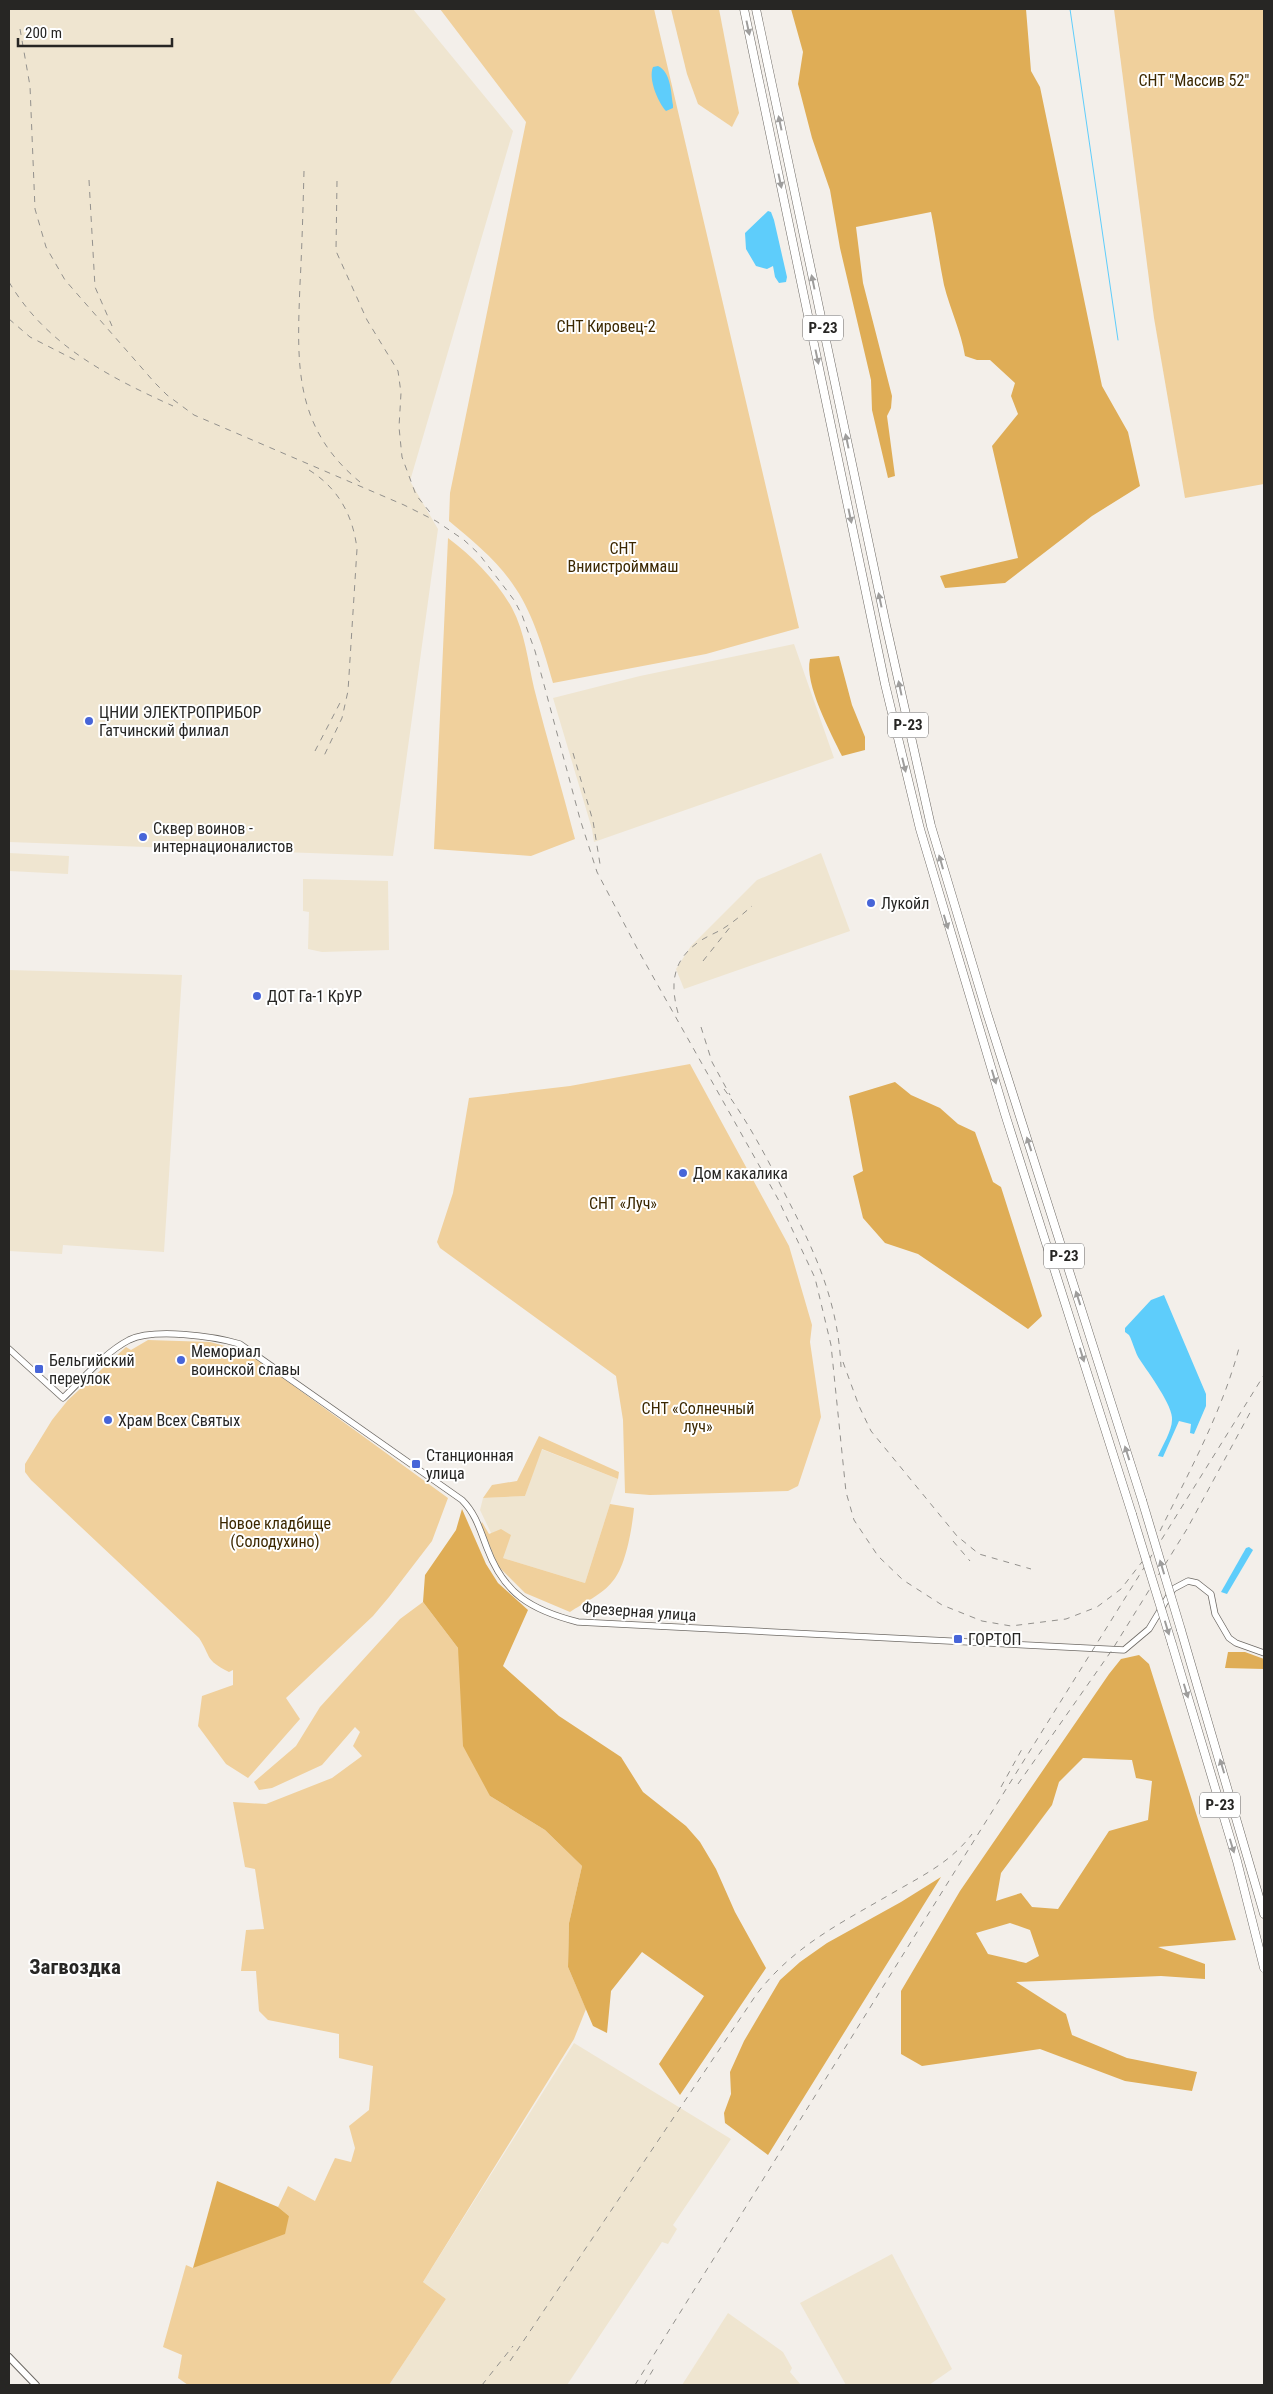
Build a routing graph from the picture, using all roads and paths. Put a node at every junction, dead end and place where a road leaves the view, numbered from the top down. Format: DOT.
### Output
graph roads {
  1 [pos="744,9"];
  2 [pos="756,9"];
  3 [pos="9,1349"];
  4 [pos="1264,1653"];
  5 [pos="1264,1914"];
  6 [pos="1264,1968"];
  7 [pos="9,2357"];
  8 [pos="36,2385"];
  1 -- 6 [label="highway, Р-23, one-way, bridge"];
  5 -- 2 [label="highway, Р-23, one-way, bridge"];
  3 -- 4 [label="street, Фрезерная улица"];
  7 -- 8 [label="main road"];
}
